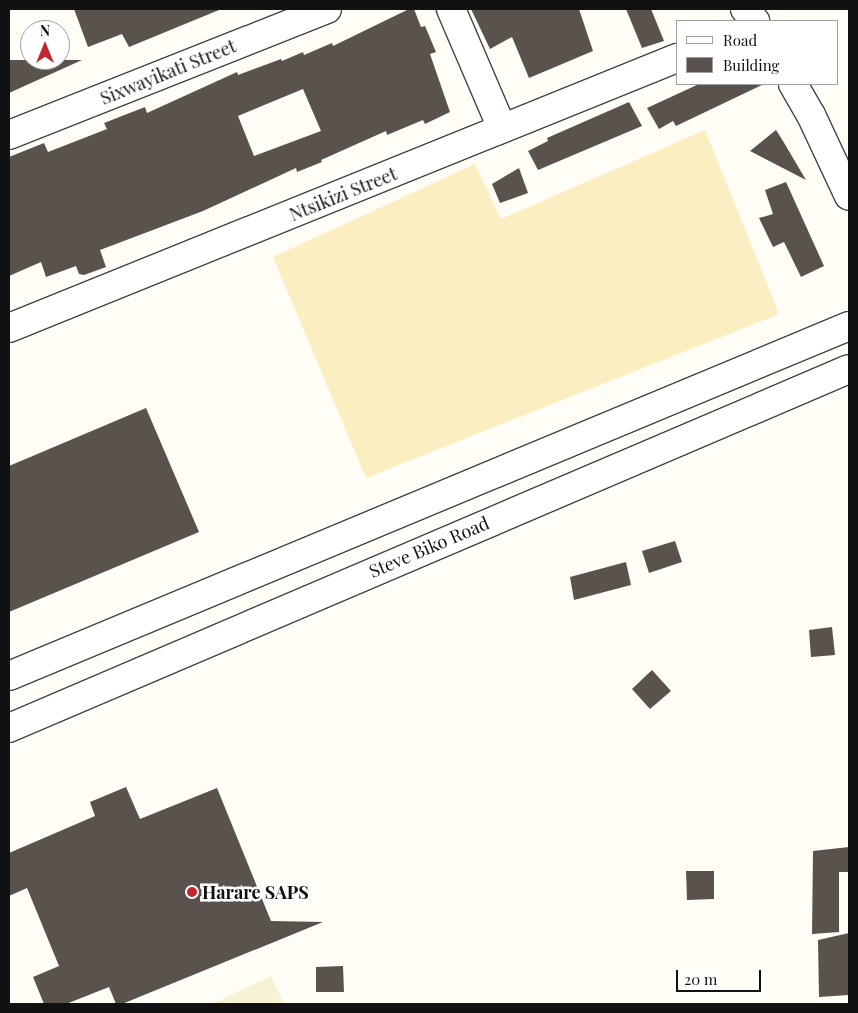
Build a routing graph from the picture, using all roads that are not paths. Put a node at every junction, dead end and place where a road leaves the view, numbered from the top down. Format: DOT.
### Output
graph roads {
  1 [pos="327,9"];
  2 [pos="451,9"];
  3 [pos="745,9"];
  4 [pos="754,20"];
  5 [pos="676,58"];
  6 [pos="794,85"];
  7 [pos="502,128"];
  8 [pos="9,135"];
  9 [pos="849,196"];
  10 [pos="9,328"];
  11 [pos="840,330"];
  12 [pos="845,371"];
  13 [pos="9,676"];
  14 [pos="9,728"];
  1 -- 8 [label="street, Sixwayikati Street"];
  2 -- 7 [label="street"];
  3 -- 4 [label="street"];
  5 -- 7 [label="street, Ntsikizi Street"];
  6 -- 9 [label="street"];
  7 -- 10 [label="street, Ntsikizi Street"];
  11 -- 13 [label="street"];
  12 -- 14 [label="street, Steve Biko Road"];
}
